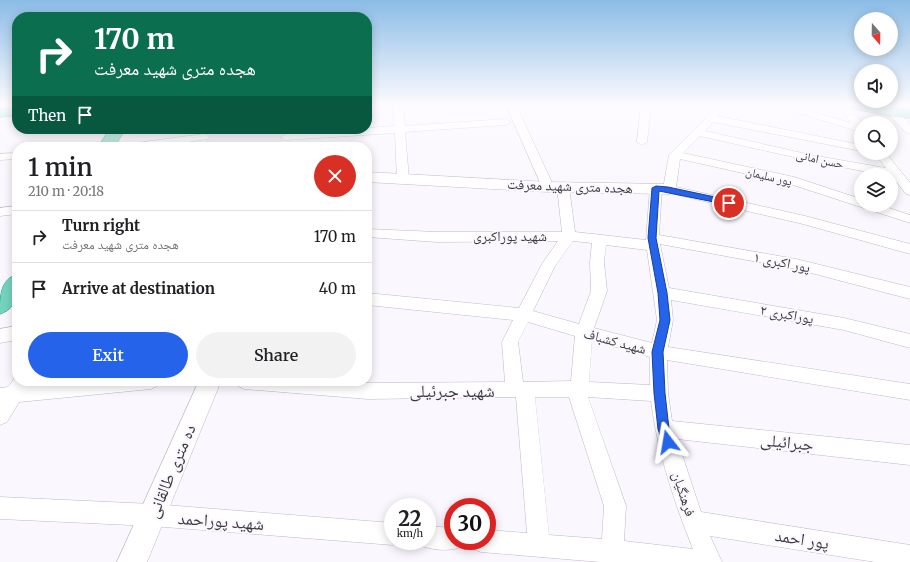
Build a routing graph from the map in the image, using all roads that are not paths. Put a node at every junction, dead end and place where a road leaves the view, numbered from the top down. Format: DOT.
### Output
graph roads {
  1 [pos="399,131"];
  2 [pos="523,131"];
  3 [pos="643,131"];
  4 [pos="777,131"];
  5 [pos="697,132"];
  6 [pos="334,134"];
  7 [pos="204,137"];
  8 [pos="286,137"];
  9 [pos="166,142"];
  10 [pos="642,142"];
  11 [pos="854,147"];
  12 [pos="675,155"];
  13 [pos="12,156"];
  14 [pos="0,157"];
  15 [pos="886,160"];
  16 [pos="865,168"];
  17 [pos="892,168"];
  18 [pos="898,175"];
  19 [pos="372,176"];
  20 [pos="403,179"];
  21 [pos="548,187"];
  22 [pos="563,187"];
  23 [pos="662,189"];
  24 [pos="910,191"];
  25 [pos="854,201"];
  26 [pos="12,211"];
  27 [pos="0,212"];
  28 [pos="888,212"];
  29 [pos="910,219"];
  30 [pos="372,233"];
  31 [pos="569,236"];
  32 [pos="599,240"];
  33 [pos="652,242"];
  34 [pos="910,249"];
  35 [pos="12,289"];
  36 [pos="662,293"];
  37 [pos="910,293"];
  38 [pos="372,299"];
  39 [pos="0,305"];
  40 [pos="524,314"];
  41 [pos="12,333"];
  42 [pos="584,333"];
  43 [pos="0,336"];
  44 [pos="910,340"];
  45 [pos="658,352"];
  46 [pos="82,386"];
  47 [pos="208,386"];
  48 [pos="306,386"];
  49 [pos="577,389"];
  50 [pos="520,390"];
  51 [pos="12,391"];
  52 [pos="910,392"];
  53 [pos="659,393"];
  54 [pos="0,416"];
  55 [pos="664,429"];
  56 [pos="910,455"];
  57 [pos="0,508"];
  58 [pos="152,515"];
  59 [pos="693,522"];
  60 [pos="384,533"];
  61 [pos="496,542"];
  62 [pos="538,545"];
  63 [pos="910,556"];
  64 [pos="612,557"];
  65 [pos="132,562"];
  66 [pos="710,562"];
  1 -- 20 [label="street"];
  2 -- 21 [label="street"];
  3 -- 10 [label="street"];
  4 -- 11 [label="street"];
  5 -- 12 [label="street"];
  5 -- 16 [label="street, حسن امانی"];
  6 -- 8 [label="street"];
  7 -- 9 [label="street"];
  12 -- 23 [label="street, فرهنگیان"];
  12 -- 25 [label="street, پور سلیمان"];
  13 -- 14 [label="street"];
  15 -- 17 [label="street"];
  18 -- 24 [label="street"];
  19 -- 20 [label="street, هجده متری شهید معرفت"];
  20 -- 21 [label="street, هجده متری شهید معرفت"];
  21 -- 22 [label="street, هجده متری شهید معرفت"];
  22 -- 23 [label="street, هجده متری شهید معرفت"];
  22 -- 31 [label="street"];
  23 -- 33 [label="street, فرهنگیان"];
  23 -- 34 [label="street, هجده متری شهید معرفت"];
  26 -- 27 [label="street"];
  28 -- 29 [label="street"];
  30 -- 31 [label="street, شهید پوراکبری"];
  31 -- 32 [label="street, شهید پوراکبری"];
  31 -- 40 [label="street"];
  32 -- 33 [label="street, شهید پوراکبری"];
  32 -- 42 [label="street"];
  33 -- 36 [label="street, فرهنگیان"];
  33 -- 37 [label="street, پور اکبری ۱"];
  35 -- 39 [label="main road"];
  36 -- 44 [label="street, پوراکبری ۲"];
  36 -- 45 [label="street, فرهنگیان"];
  38 -- 40 [label="street, شهید کشباف"];
  40 -- 42 [label="street, شهید کشباف"];
  40 -- 50 [label="street"];
  41 -- 43 [label="street"];
  42 -- 45 [label="street, شهید کشباف"];
  42 -- 49 [label="street"];
  45 -- 52 [label="street, شهید کشباف"];
  45 -- 53 [label="street, فرهنگیان"];
  46 -- 51 [label="street"];
  47 -- 58 [label="street, ده متری طالقانی"];
  48 -- 50 [label="street, شهید جبرئیلی"];
  49 -- 50 [label="street, شهید جبرئیلی"];
  49 -- 53 [label="street, شهید جبرئیلی"];
  49 -- 64 [label="street"];
  50 -- 62 [label="street"];
  51 -- 54 [label="street"];
  53 -- 55 [label="street, فرهنگیان"];
  55 -- 56 [label="street, جبرائیلی"];
  55 -- 59 [label="street, فرهنگیان"];
  57 -- 58 [label="street, شهید پوراحمد"];
  58 -- 60 [label="street, شهید پوراحمد"];
  58 -- 65 [label="street, ده متری طالقانی"];
  59 -- 63 [label="street, پور احمد"];
  59 -- 66 [label="street, فرهنگیان"];
  61 -- 62 [label="street"];
  62 -- 64 [label="street"];
  64 -- 66 [label="street"];
}
